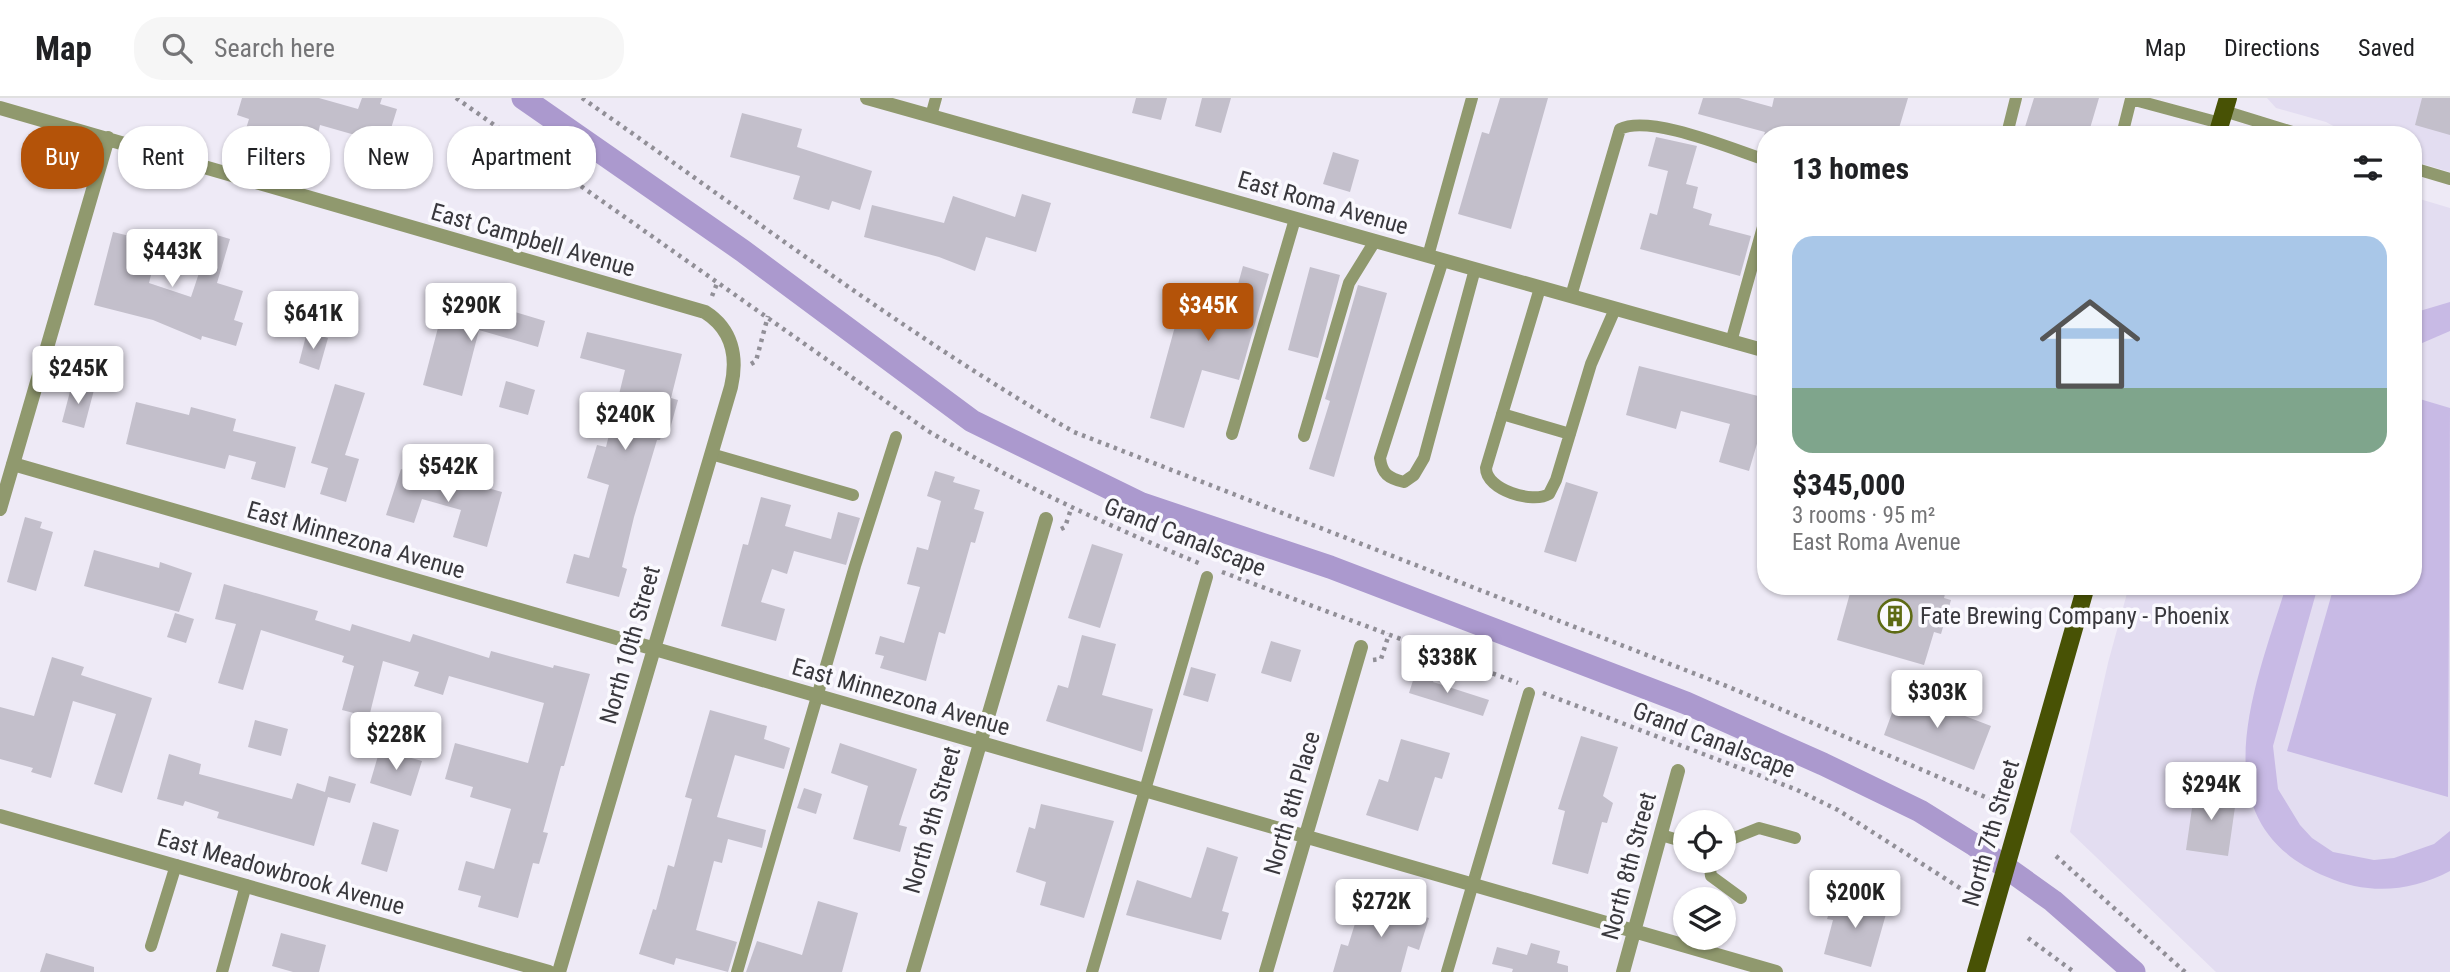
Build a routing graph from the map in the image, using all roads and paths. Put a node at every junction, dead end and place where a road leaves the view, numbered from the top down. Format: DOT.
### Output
graph roads {
  1 [pos="456,98"];
  2 [pos="582,98"];
  3 [pos="867,98"];
  4 [pos="936,98"];
  5 [pos="1472,98"];
  6 [pos="2017,98"];
  7 [pos="0,108"];
  8 [pos="931,116"];
  9 [pos="2222,117"];
  10 [pos="2009,126"];
  11 [pos="2124,126"];
  12 [pos="2262,126"];
  13 [pos="108,138"];
  14 [pos="1757,157"];
  15 [pos="2422,171"];
  16 [pos="2450,180"];
  17 [pos="1295,219"];
  18 [pos="1375,241"];
  19 [pos="1757,248"];
  20 [pos="1435,258"];
  21 [pos="1475,269"];
  22 [pos="1540,288"];
  23 [pos="1571,296"];
  24 [pos="1615,309"];
  25 [pos="768,316"];
  26 [pos="725,331"];
  27 [pos="1731,341"];
  28 [pos="1757,348"];
  29 [pos="734,373"];
  30 [pos="1502,414"];
  31 [pos="1232,433"];
  32 [pos="1570,433"];
  33 [pos="1304,436"];
  34 [pos="896,438"];
  35 [pos="711,454"];
  36 [pos="13,464"];
  37 [pos="853,495"];
  38 [pos="0,509"];
  39 [pos="1046,519"];
  40 [pos="1207,577"];
  41 [pos="2083,595"];
  42 [pos="1361,647"];
  43 [pos="652,649"];
  44 [pos="1529,693"];
  45 [pos="817,696"];
  46 [pos="978,743"];
  47 [pos="1678,771"];
  48 [pos="1145,790"];
  49 [pos="1990,799"];
  50 [pos="0,816"];
  51 [pos="1661,835"];
  52 [pos="1306,837"];
  53 [pos="1736,837"];
  54 [pos="1673,838"];
  55 [pos="1795,838"];
  56 [pos="2056,856"];
  57 [pos="176,865"];
  58 [pos="1711,873"];
  59 [pos="246,885"];
  60 [pos="1472,885"];
  61 [pos="1963,890"];
  62 [pos="1741,898"];
  63 [pos="1634,931"];
  64 [pos="2028,938"];
  65 [pos="151,946"];
  66 [pos="222,972"];
  67 [pos="549,972"];
  68 [pos="559,972"];
  69 [pos="737,972"];
  70 [pos="913,972"];
  71 [pos="1092,972"];
  72 [pos="1266,972"];
  73 [pos="1447,972"];
  74 [pos="1623,972"];
  75 [pos="1776,972"];
  76 [pos="1976,972"];
  77 [pos="2074,972"];
  78 [pos="2185,972"];
  1 -- 25 [label="path, Grand Canalscape"];
  2 -- 49 [label="path"];
  3 -- 8 [label="street, East Roma Avenue"];
  4 -- 8 [label="lane"];
  5 -- 20 [label="lane"];
  6 -- 10 [label="lane"];
  7 -- 13 [label="street, East Campbell Avenue"];
  8 -- 17 [label="street, East Roma Avenue"];
  9 -- 11 [label="lane"];
  9 -- 12 [label="lane"];
  13 -- 26 [label="street, East Campbell Avenue"];
  13 -- 36 [label="street"];
  14 -- 23 [label="lane"];
  15 -- 16 [label="lane"];
  17 -- 18 [label="street, East Roma Avenue"];
  17 -- 31 [label="lane"];
  18 -- 20 [label="street, East Roma Avenue"];
  18 -- 33 [label="lane"];
  19 -- 27 [label="lane"];
  20 -- 21 [label="street, East Roma Avenue"];
  20 -- 21 [label="lane"];
  21 -- 22 [label="street, East Roma Avenue"];
  22 -- 23 [label="street, East Roma Avenue"];
  22 -- 30 [label="lane"];
  23 -- 24 [label="street, East Roma Avenue"];
  24 -- 27 [label="street, East Roma Avenue"];
  24 -- 32 [label="lane"];
  25 -- 29 [label="path"];
  25 -- 61 [label="path, Grand Canalscape"];
  26 -- 29 [label="street, North 10th Street"];
  27 -- 28 [label="street, East Roma Avenue"];
  29 -- 35 [label="street, North 10th Street"];
  30 -- 32 [label="lane"];
  30 -- 32 [label="lane"];
  34 -- 45 [label="lane"];
  35 -- 37 [label="lane"];
  35 -- 43 [label="street, North 10th Street"];
  36 -- 38 [label="street"];
  36 -- 43 [label="street, East Minnezona Avenue"];
  39 -- 46 [label="street, North 9th Street"];
  40 -- 48 [label="lane"];
  41 -- 76 [label="main road, North 7th Street"];
  42 -- 52 [label="street, North 8th Place"];
  43 -- 45 [label="street, East Minnezona Avenue"];
  43 -- 68 [label="street, North 10th Street"];
  44 -- 60 [label="lane"];
  45 -- 46 [label="street, East Minnezona Avenue"];
  45 -- 69 [label="lane"];
  46 -- 48 [label="street, East Minnezona Avenue"];
  46 -- 70 [label="street, North 9th Street"];
  47 -- 51 [label="street, North 8th Street"];
  48 -- 52 [label="street, East Minnezona Avenue"];
  48 -- 71 [label="lane"];
  50 -- 57 [label="street, East Meadowbrook Avenue"];
  51 -- 54 [label="lane"];
  51 -- 63 [label="street, North 8th Street"];
  52 -- 60 [label="street, East Minnezona Avenue"];
  52 -- 72 [label="street, North 8th Place"];
  53 -- 55 [label="lane"];
  56 -- 78 [label="path"];
  57 -- 59 [label="street, East Meadowbrook Avenue"];
  57 -- 65 [label="lane"];
  58 -- 62 [label="lane"];
  59 -- 66 [label="lane"];
  59 -- 67 [label="street, East Meadowbrook Avenue"];
  60 -- 63 [label="street, East Minnezona Avenue"];
  60 -- 73 [label="lane"];
  63 -- 74 [label="street, North 8th Street"];
  63 -- 75 [label="street, East Minnezona Avenue"];
  64 -- 77 [label="path"];
}
